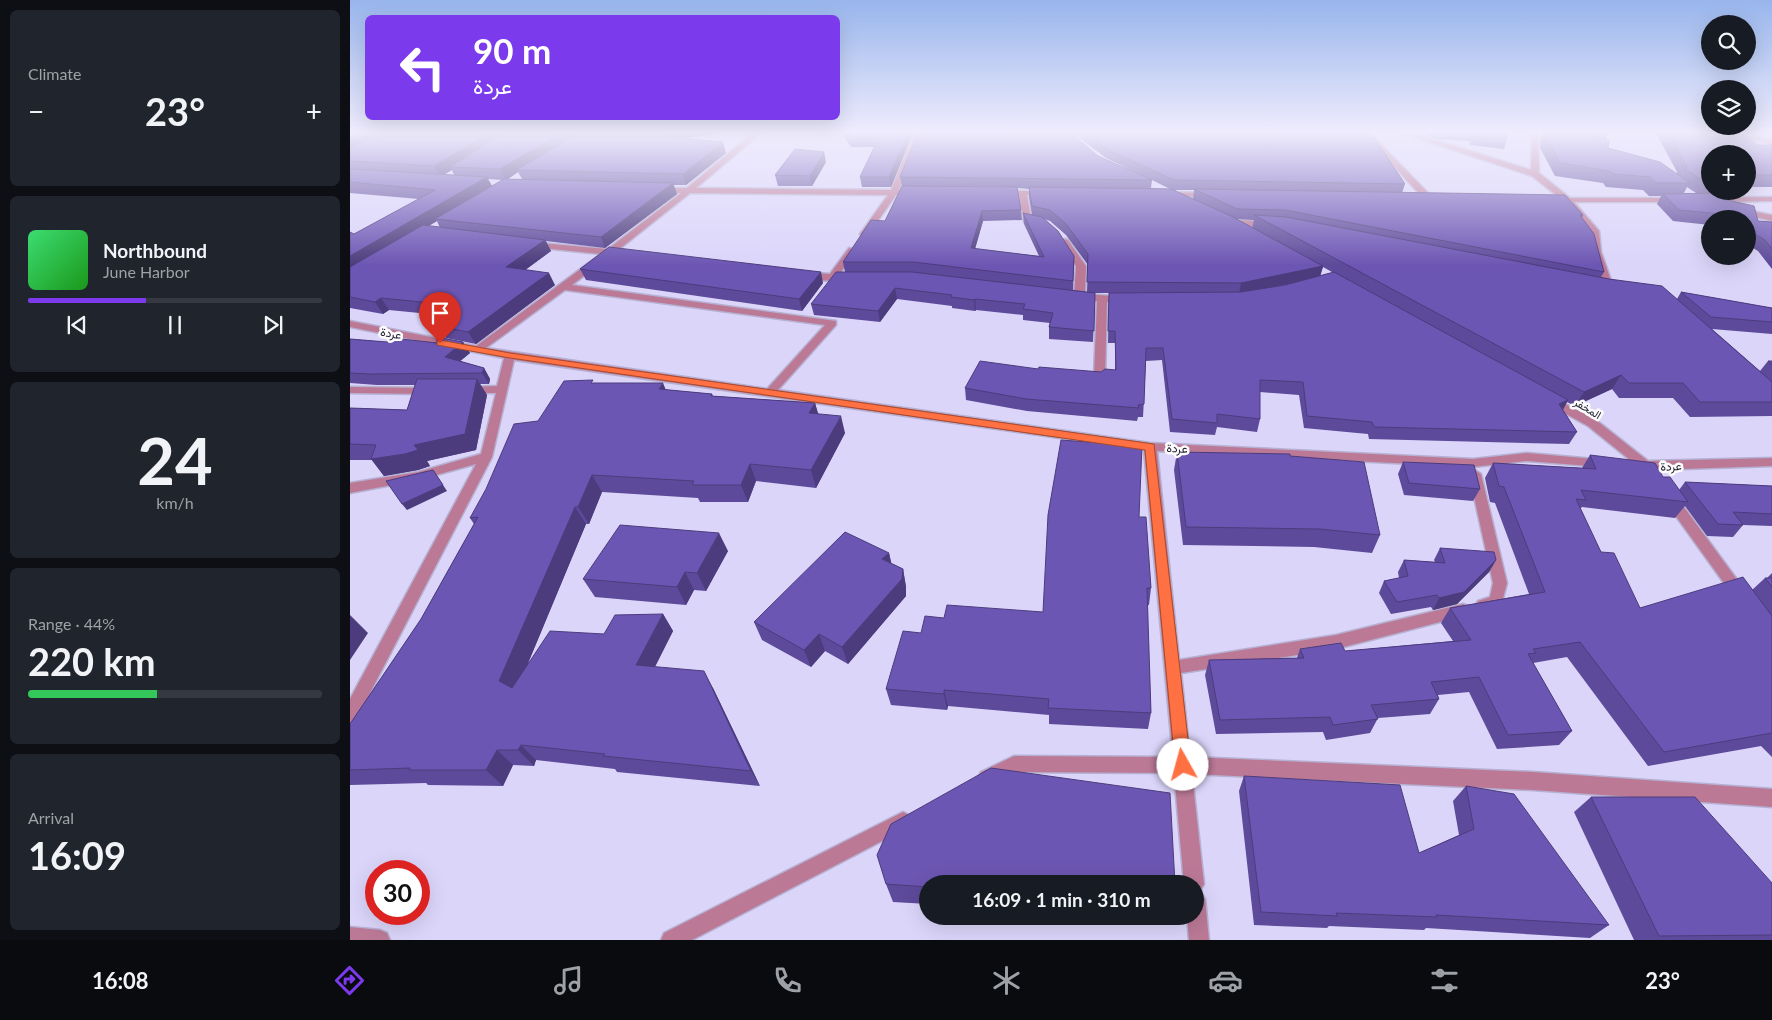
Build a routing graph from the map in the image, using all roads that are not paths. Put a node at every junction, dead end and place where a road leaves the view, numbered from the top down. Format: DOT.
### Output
graph roads {
  1 [pos="707,177"];
  2 [pos="901,177"];
  3 [pos="1408,177"];
  4 [pos="1540,177"];
  5 [pos="652,190"];
  6 [pos="690,191"];
  7 [pos="894,193"];
  8 [pos="927,193"];
  9 [pos="994,193"];
  10 [pos="1024,193"];
  11 [pos="1050,193"];
  12 [pos="1219,195"];
  13 [pos="1418,198"];
  14 [pos="1428,198"];
  15 [pos="1438,198"];
  16 [pos="1772,199"];
  17 [pos="1538,200"];
  18 [pos="1568,200"];
  19 [pos="1687,200"];
  20 [pos="1197,207"];
  21 [pos="1772,218"];
  22 [pos="1046,224"];
  23 [pos="1282,225"];
  24 [pos="1250,232"];
  25 [pos="1057,233"];
  26 [pos="525,243"];
  27 [pos="611,252"];
  28 [pos="630,254"];
  29 [pos="793,274"];
  30 [pos="861,278"];
  31 [pos="832,281"];
  32 [pos="564,287"];
  33 [pos="1609,289"];
  34 [pos="1102,300"];
  35 [pos="1134,300"];
  36 [pos="350,324"];
  37 [pos="477,350"];
  38 [pos="510,356"];
  39 [pos="1082,378"];
  40 [pos="502,389"];
  41 [pos="350,390"];
  42 [pos="456,390"];
  43 [pos="438,391"];
  44 [pos="770,392"];
  45 [pos="1540,394"];
  46 [pos="1150,447"];
  47 [pos="486,457"];
  48 [pos="1772,462"];
  49 [pos="1473,463"];
  50 [pos="1648,467"];
  51 [pos="350,488"];
  52 [pos="1749,608"];
  53 [pos="1172,668"];
  54 [pos="350,715"];
  55 [pos="1183,765"];
  56 [pos="970,786"];
  57 [pos="1772,798"];
  58 [pos="918,813"];
  59 [pos="1193,875"];
  60 [pos="1198,925"];
  61 [pos="350,937"];
  62 [pos="380,940"];
  63 [pos="671,940"];
  64 [pos="1199,940"];
  1 -- 6 [label="street"];
  2 -- 7 [label="street"];
  3 -- 14 [label="street"];
  4 -- 18 [label="street"];
  5 -- 6 [label="street"];
  6 -- 7 [label="street"];
  6 -- 27 [label="street"];
  7 -- 8 [label="street"];
  7 -- 31 [label="street"];
  9 -- 10 [label="street"];
  10 -- 11 [label="street"];
  10 -- 22 [label="street"];
  12 -- 20 [label="street"];
  13 -- 14 [label="street"];
  14 -- 15 [label="street"];
  16 -- 21 [label="street"];
  17 -- 18 [label="street"];
  18 -- 19 [label="street"];
  18 -- 33 [label="street"];
  23 -- 24 [label="street"];
  25 -- 34 [label="street"];
  26 -- 27 [label="street"];
  27 -- 28 [label="street"];
  27 -- 32 [label="street"];
  29 -- 31 [label="street"];
  30 -- 31 [label="street"];
  32 -- 37 [label="street"];
  32 -- 44 [label="street"];
  34 -- 35 [label="street"];
  34 -- 39 [label="street"];
  36 -- 37 [label="street, عردة"];
  37 -- 38 [label="street, عردة"];
  38 -- 40 [label="street"];
  38 -- 44 [label="street, عردة"];
  40 -- 42 [label="street"];
  40 -- 47 [label="street"];
  41 -- 43 [label="street"];
  44 -- 46 [label="street, عردة"];
  45 -- 50 [label="street, المخفر"];
  46 -- 49 [label="street, عردة"];
  46 -- 53 [label="street"];
  47 -- 51 [label="street"];
  47 -- 54 [label="street"];
  48 -- 50 [label="street, عردة"];
  49 -- 50 [label="street, عردة"];
  49 -- 53 [label="street"];
  50 -- 52 [label="street, المخفر"];
  53 -- 55 [label="street"];
  55 -- 56 [label="street"];
  55 -- 57 [label="street"];
  55 -- 59 [label="street"];
  58 -- 63 [label="street"];
  60 -- 64 [label="street"];
  61 -- 62 [label="street"];
}
